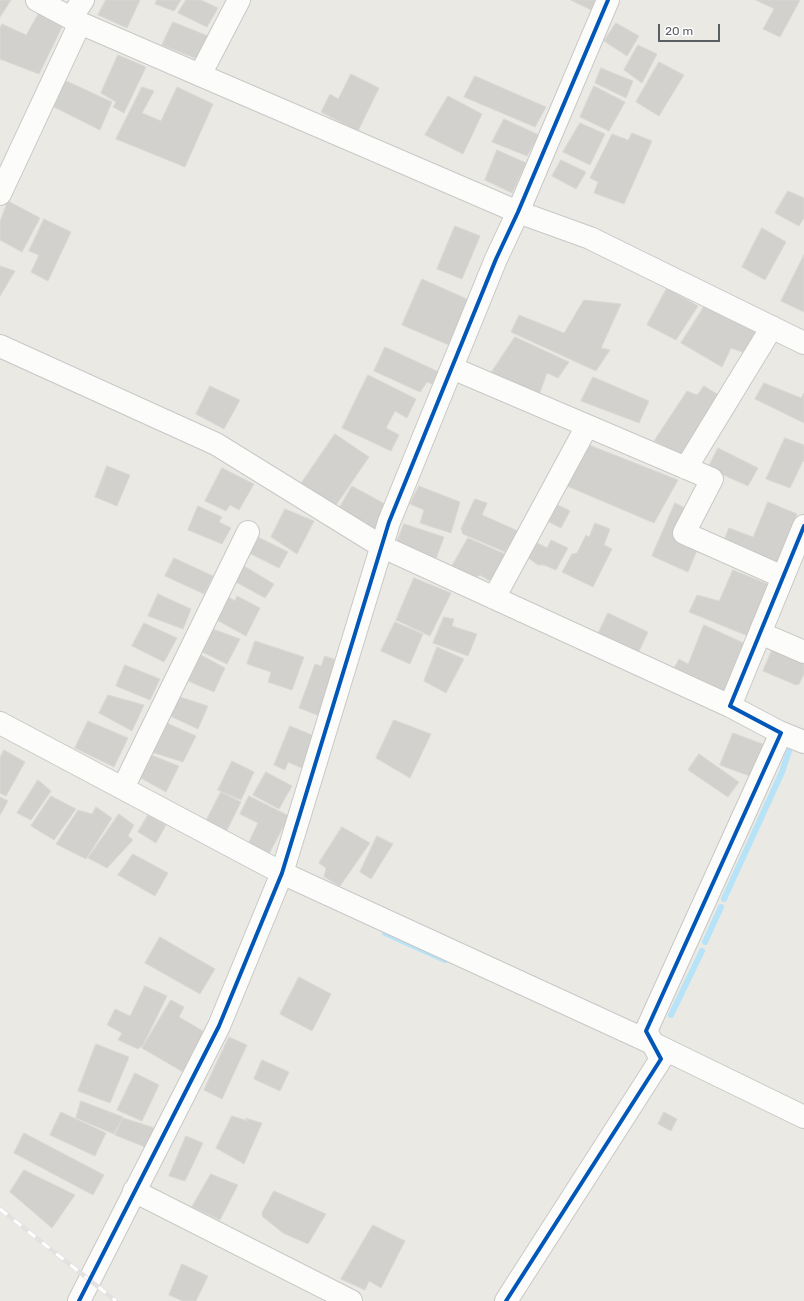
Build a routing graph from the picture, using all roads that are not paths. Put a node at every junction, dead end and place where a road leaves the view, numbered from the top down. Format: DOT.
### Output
graph roads {
  1 [pos="37,0"];
  2 [pos="83,0"];
  3 [pos="239,0"];
  4 [pos="608,0"];
  5 [pos="75,21"];
  6 [pos="200,75"];
  7 [pos="0,194"];
  8 [pos="518,212"];
  9 [pos="772,327"];
  10 [pos="804,343"];
  11 [pos="0,346"];
  12 [pos="452,368"];
  13 [pos="588,426"];
  14 [pos="686,468"];
  15 [pos="804,526"];
  16 [pos="248,532"];
  17 [pos="381,546"];
  18 [pos="783,577"];
  19 [pos="494,598"];
  20 [pos="760,633"];
  21 [pos="804,652"];
  22 [pos="730,706"];
  23 [pos="0,723"];
  24 [pos="779,732"];
  25 [pos="804,742"];
  26 [pos="123,788"];
  27 [pos="282,873"];
  28 [pos="652,1043"];
  29 [pos="804,1116"];
  30 [pos="134,1192"];
  31 [pos="79,1301"];
  32 [pos="351,1301"];
  33 [pos="506,1301"];
  1 -- 5 [label="street"];
  2 -- 5 [label="street"];
  3 -- 6 [label="street"];
  4 -- 8 [label="street"];
  5 -- 6 [label="street"];
  5 -- 7 [label="street"];
  6 -- 8 [label="street"];
  8 -- 9 [label="street"];
  8 -- 12 [label="street"];
  9 -- 10 [label="street"];
  9 -- 14 [label="street"];
  11 -- 17 [label="street"];
  12 -- 13 [label="street"];
  12 -- 17 [label="street"];
  13 -- 14 [label="street"];
  13 -- 19 [label="street"];
  14 -- 18 [label="street"];
  15 -- 18 [label="street"];
  16 -- 26 [label="street"];
  17 -- 19 [label="street"];
  17 -- 27 [label="street"];
  18 -- 20 [label="street"];
  19 -- 22 [label="street"];
  20 -- 21 [label="street"];
  20 -- 22 [label="street"];
  22 -- 24 [label="street"];
  23 -- 26 [label="street"];
  24 -- 25 [label="street"];
  24 -- 28 [label="street"];
  26 -- 27 [label="street"];
  27 -- 28 [label="street"];
  27 -- 30 [label="street"];
  28 -- 29 [label="street"];
  28 -- 33 [label="street"];
  30 -- 31 [label="street"];
  30 -- 32 [label="street"];
}
